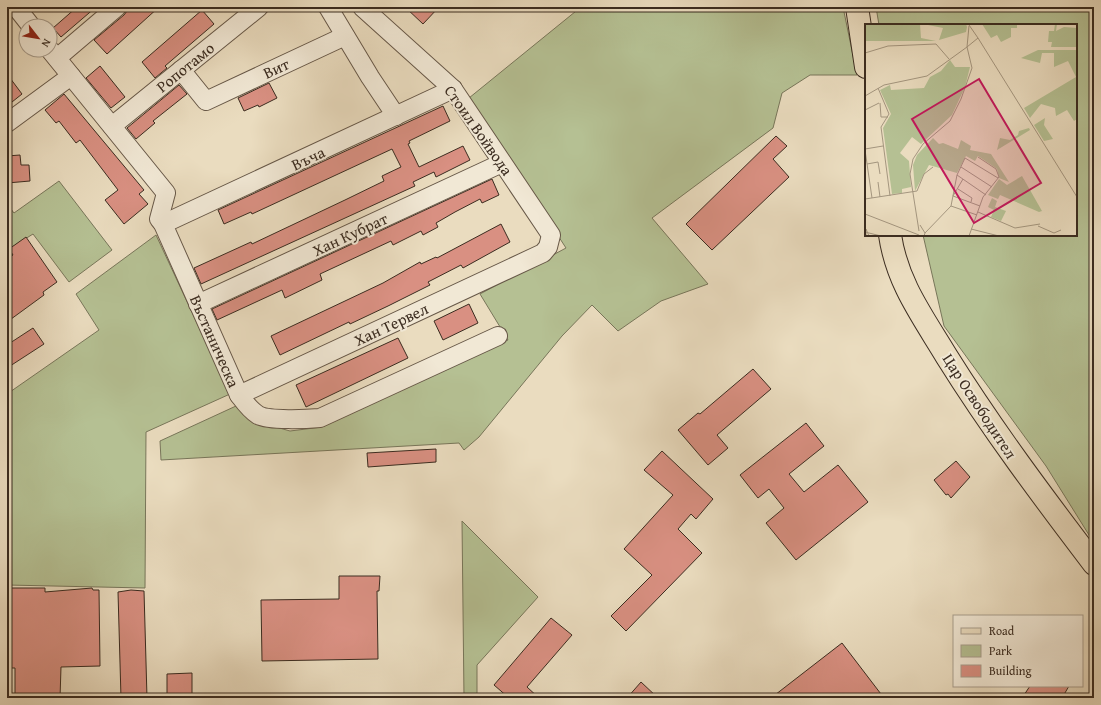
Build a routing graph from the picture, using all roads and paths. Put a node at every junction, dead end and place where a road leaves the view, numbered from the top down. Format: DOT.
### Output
graph roads {
  1 [pos="16,7"];
  2 [pos="117,7"];
  3 [pos="259,7"];
  4 [pos="328,7"];
  5 [pos="362,7"];
  6 [pos="857,7"];
  7 [pos="25,18"];
  8 [pos="345,36"];
  9 [pos="58,50"];
  10 [pos="56,58"];
  11 [pos="865,59"];
  12 [pos="181,70"];
  13 [pos="71,76"];
  14 [pos="453,89"];
  15 [pos="396,116"];
  16 [pos="7,123"];
  17 [pos="112,126"];
  18 [pos="502,163"];
  19 [pos="162,224"];
  20 [pos="890,236"];
  21 [pos="543,253"];
  22 [pos="198,304"];
  23 [pos="498,336"];
  24 [pos="239,395"];
  25 [pos="1094,564"];
  1 -- 7 [label="street"];
  2 -- 9 [label="street"];
  3 -- 12 [label="street, Ропотамо"];
  4 -- 8 [label="street"];
  5 -- 14 [label="street, Стоил Войвода"];
  6 -- 11 [label="main road"];
  8 -- 12 [label="street, Вит"];
  8 -- 15 [label="street"];
  10 -- 13 [label="street, Въстаническа"];
  12 -- 17 [label="street, Ропотамо"];
  13 -- 16 [label="street"];
  13 -- 17 [label="street, Въстаническа"];
  14 -- 15 [label="street, Въча"];
  14 -- 18 [label="street, Стоил Войвода"];
  15 -- 19 [label="street, Въча"];
  17 -- 19 [label="street, Въстаническа"];
  18 -- 21 [label="street, Стоил Войвода"];
  18 -- 22 [label="street, Хан Кубрат"];
  19 -- 22 [label="street, Въстаническа"];
  20 -- 25 [label="main road, Цар Освободител"];
  21 -- 24 [label="street, Хан Тервел"];
  22 -- 24 [label="street, Въстаническа"];
  23 -- 24 [label="street, Въстаническа"];
}
